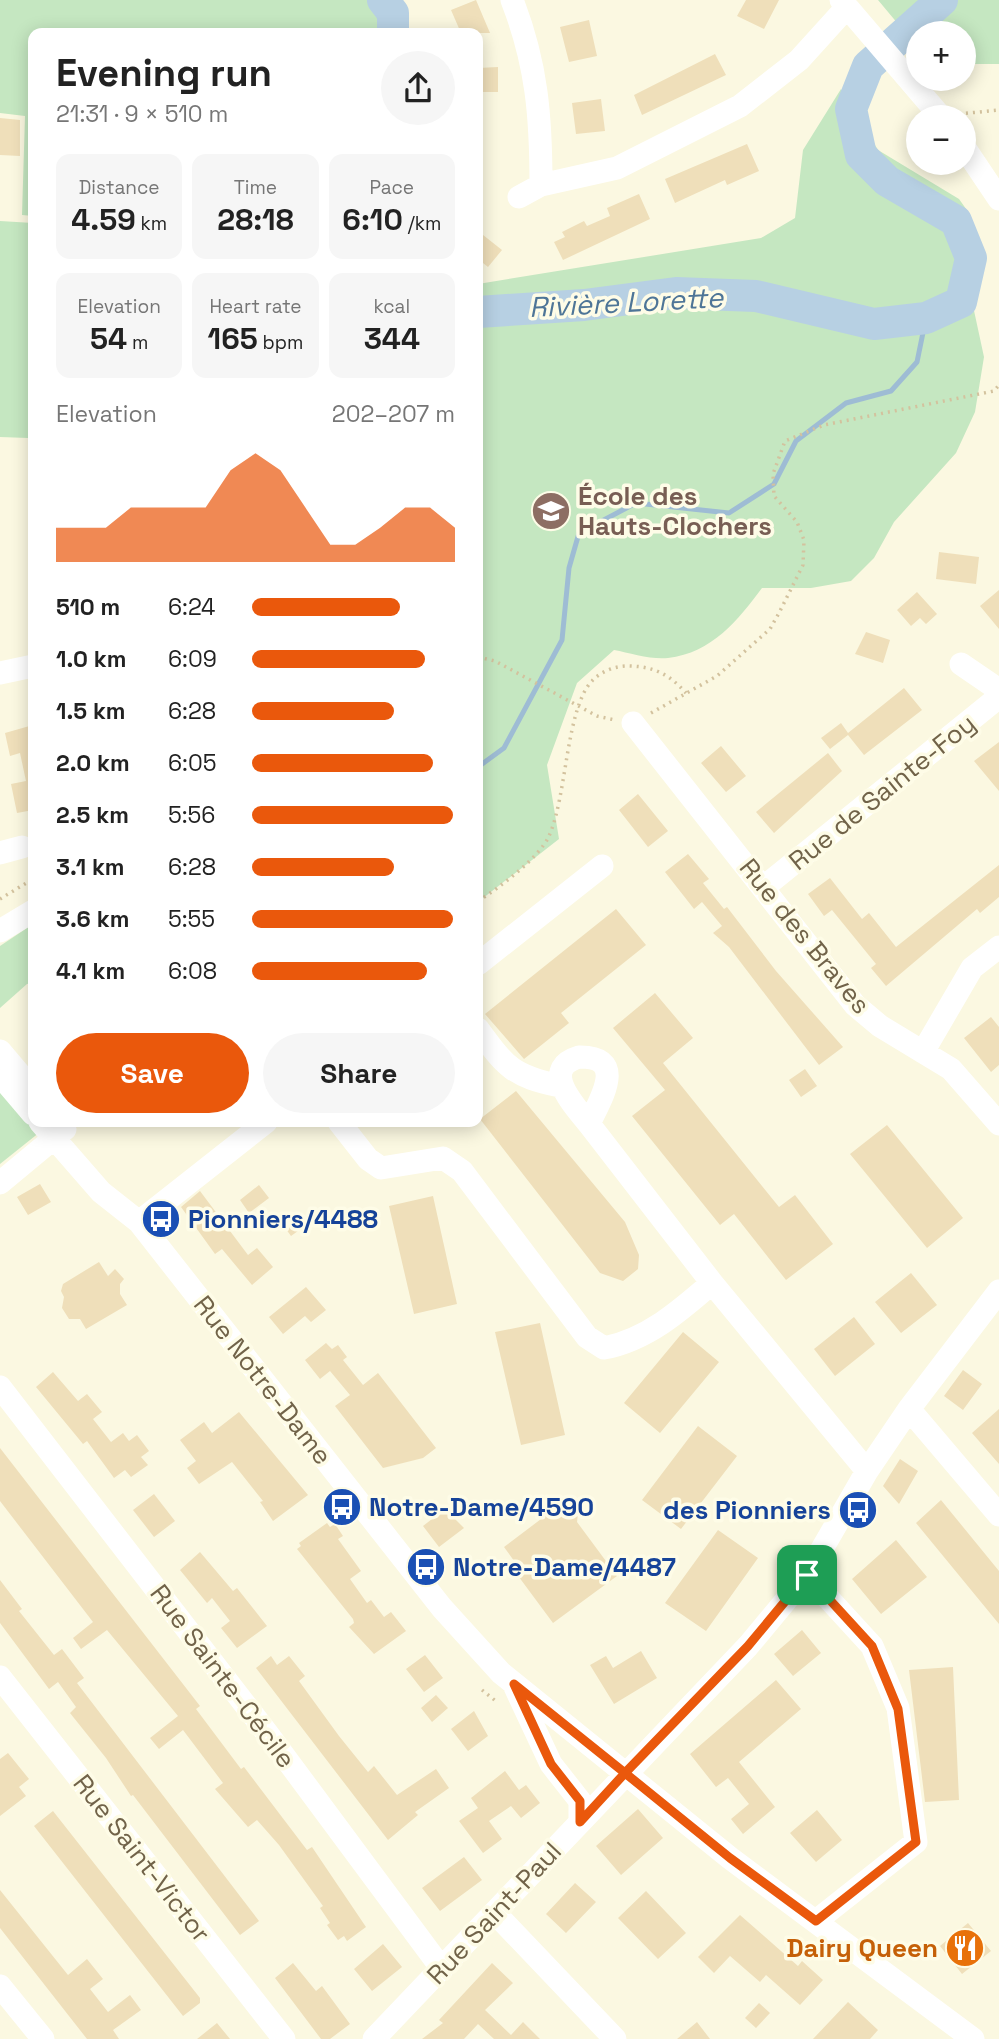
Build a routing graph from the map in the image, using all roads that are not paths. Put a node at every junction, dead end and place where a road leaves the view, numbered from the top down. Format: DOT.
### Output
graph roads {
  1 [pos="512,0"];
  2 [pos="844,4"];
  3 [pos="932,105"];
  4 [pos="976,165"];
  5 [pos="541,185"];
  6 [pos="519,197"];
  7 [pos="999,199"];
  8 [pos="961,664"];
  9 [pos="28,667"];
  10 [pos="0,673"];
  11 [pos="999,690"];
  12 [pos="999,697"];
  13 [pos="633,723"];
  14 [pos="602,866"];
  15 [pos="764,887"];
  16 [pos="28,914"];
  17 [pos="0,931"];
  18 [pos="999,947"];
  19 [pos="483,960"];
  20 [pos="483,1036"];
  21 [pos="0,1051"];
  22 [pos="923,1052"];
  23 [pos="0,1075"];
  24 [pos="28,1084"];
  25 [pos="560,1086"];
  26 [pos="28,1108"];
  27 [pos="589,1124"];
  28 [pos="999,1124"];
  29 [pos="259,1127"];
  30 [pos="343,1127"];
  31 [pos="55,1128"];
  32 [pos="0,1182"];
  33 [pos="132,1216"];
  34 [pos="712,1283"];
  35 [pos="999,1291"];
  36 [pos="0,1387"];
  37 [pos="909,1409"];
  38 [pos="867,1471"];
  39 [pos="999,1515"];
  40 [pos="807,1575"];
  41 [pos="0,1677"];
  42 [pos="514,1684"];
  43 [pos="625,1773"];
  44 [pos="580,1822"];
  45 [pos="495,1913"];
  46 [pos="816,1921"];
  47 [pos="442,1969"];
  48 [pos="0,1986"];
  49 [pos="43,2039"];
  50 [pos="284,2039"];
  51 [pos="373,2039"];
  52 [pos="615,2039"];
  53 [pos="973,2039"];
  1 -- 5 [label="street"];
  2 -- 3 [label="street"];
  2 -- 5 [label="street"];
  4 -- 7 [label="street"];
  5 -- 6 [label="street"];
  8 -- 11 [label="street"];
  9 -- 10 [label="street"];
  12 -- 15 [label="street, Rue de Sainte-Foy"];
  13 -- 15 [label="street, Rue des Braves"];
  14 -- 19 [label="street"];
  15 -- 22 [label="street, Rue des Braves"];
  16 -- 17 [label="street"];
  18 -- 22 [label="street"];
  20 -- 25 [label="street"];
  21 -- 24 [label="street"];
  22 -- 28 [label="street, Rue des Braves"];
  23 -- 26 [label="street"];
  25 -- 27 [label="street"];
  25 -- 27 [label="street"];
  27 -- 34 [label="street"];
  29 -- 33 [label="street"];
  30 -- 34 [label="street"];
  31 -- 32 [label="street"];
  31 -- 33 [label="street, Rue Notre-Dame"];
  33 -- 42 [label="street, Rue Notre-Dame"];
  34 -- 38 [label="street"];
  35 -- 37 [label="street, Rue Saint-Paul"];
  36 -- 47 [label="street, Rue Sainte-Cécile"];
  37 -- 38 [label="street, Rue Saint-Paul"];
  37 -- 39 [label="street"];
  38 -- 40 [label="street, Rue Saint-Paul"];
  40 -- 43 [label="street, Rue Saint-Paul"];
  40 -- 46 [label="street"];
  41 -- 50 [label="street, Rue Saint-Victor"];
  42 -- 43 [label="street, Rue Notre-Dame"];
  42 -- 44 [label="street"];
  43 -- 44 [label="street, Rue Saint-Paul"];
  43 -- 46 [label="street, Rue Notre-Dame"];
  44 -- 45 [label="street, Rue Saint-Paul"];
  45 -- 47 [label="street, Rue Saint-Paul"];
  45 -- 52 [label="street"];
  46 -- 53 [label="street, Rue Notre-Dame"];
  47 -- 51 [label="street, Rue Saint-Paul"];
  48 -- 49 [label="street"];
}
